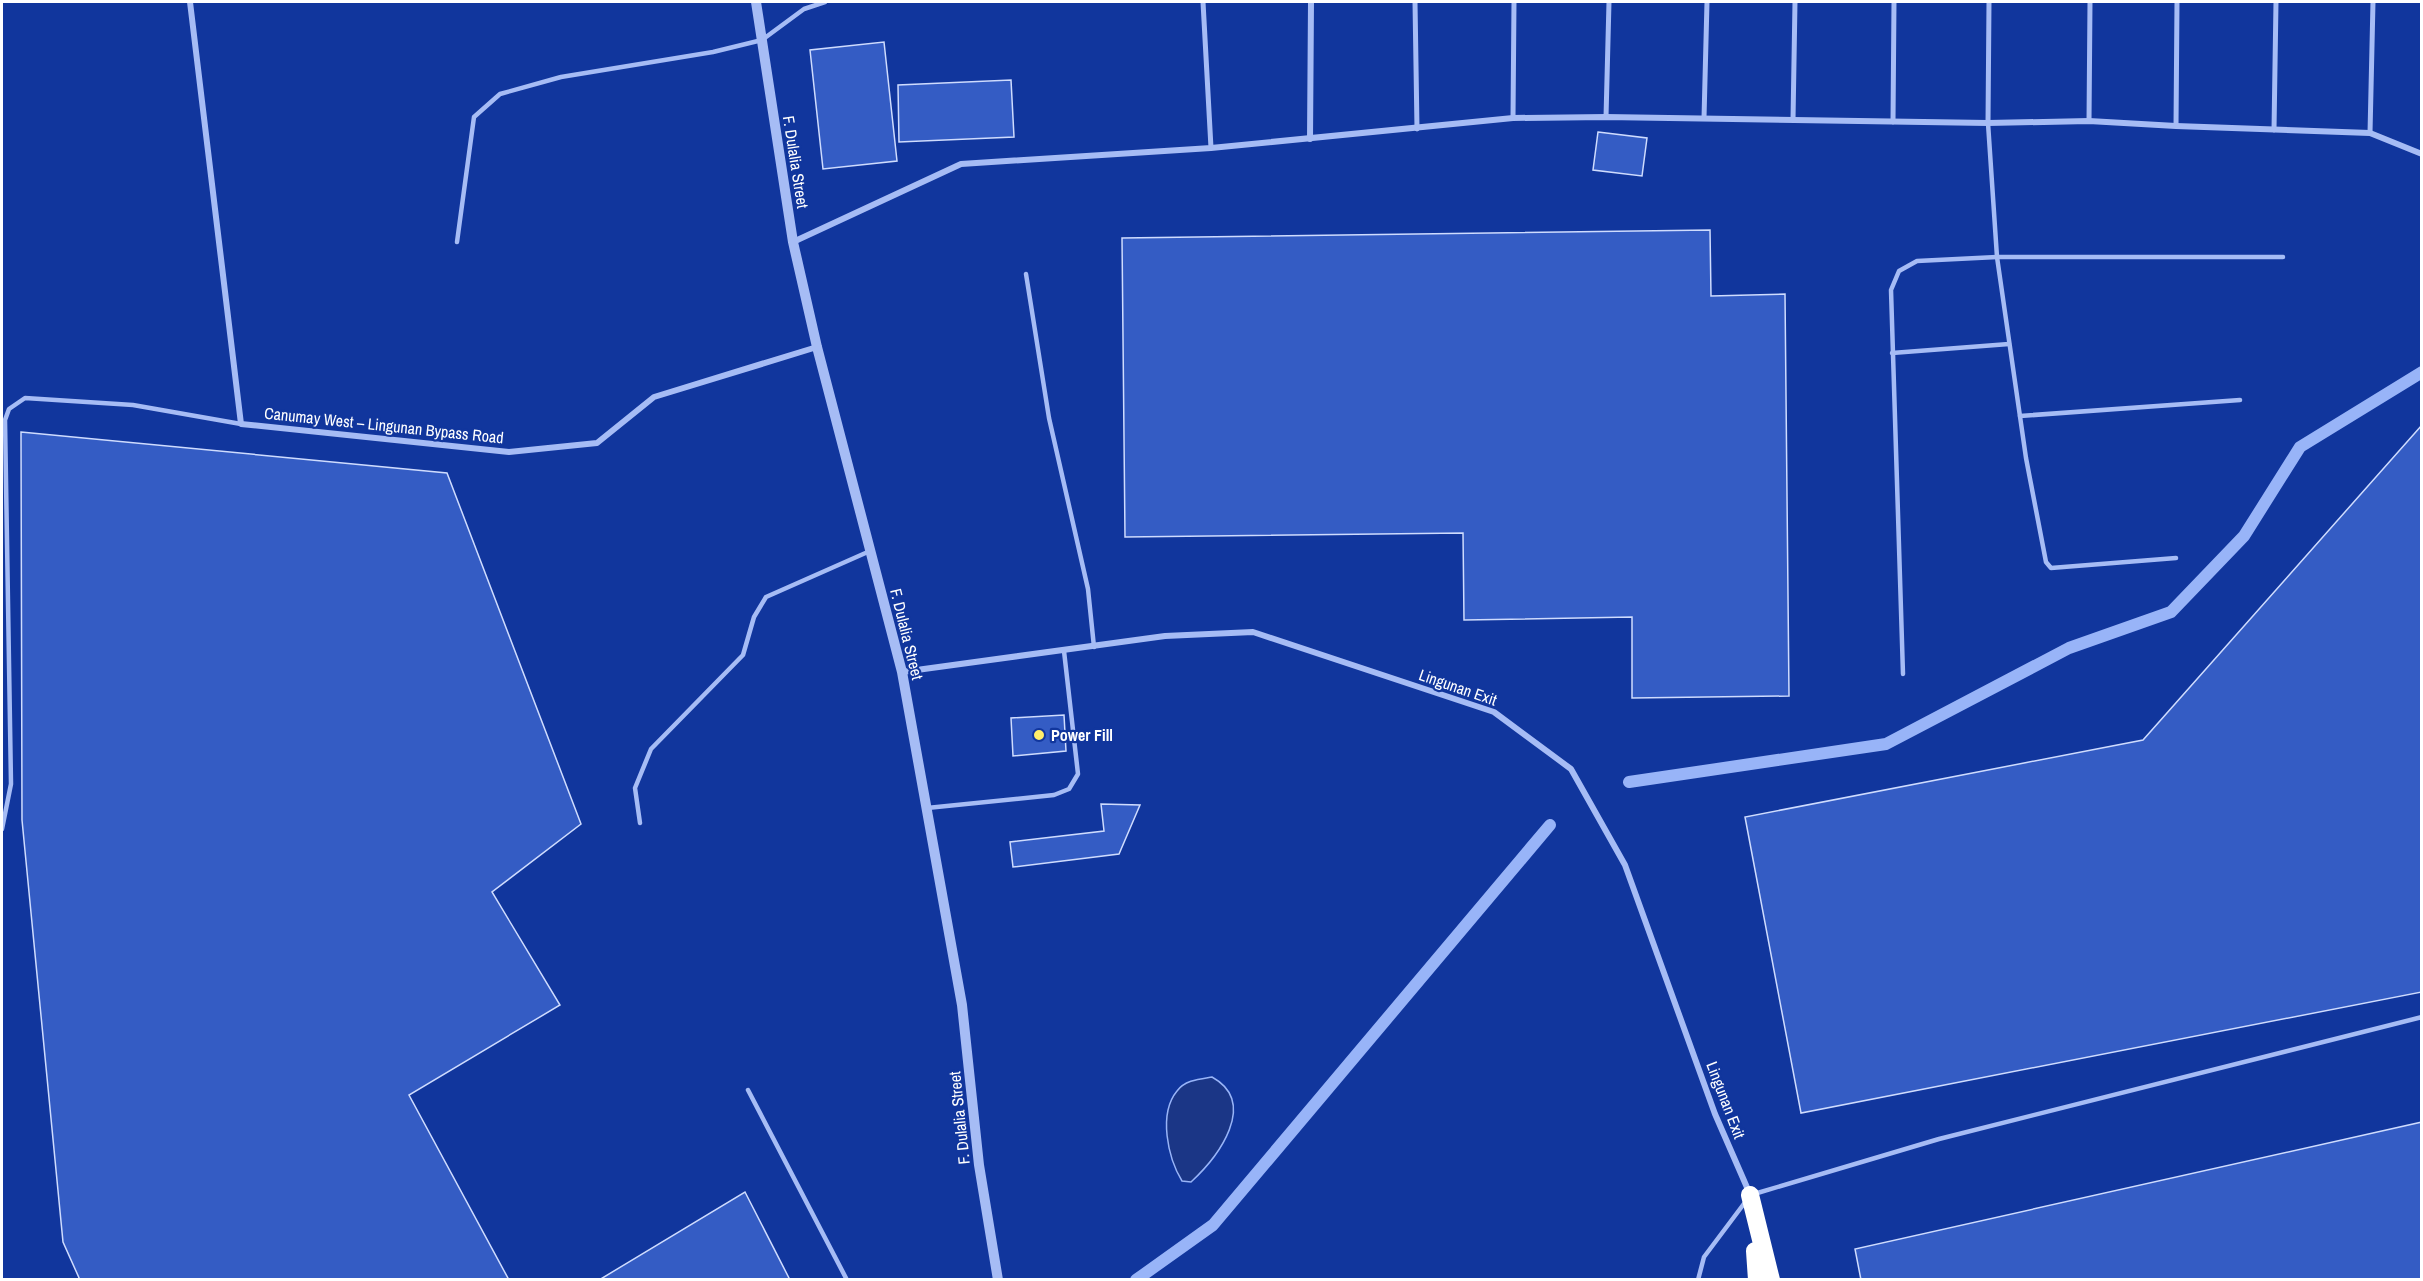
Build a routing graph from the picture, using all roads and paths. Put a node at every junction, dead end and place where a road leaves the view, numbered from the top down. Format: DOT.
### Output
graph roads {
  1 [pos="190,2"];
  2 [pos="756,2"];
  3 [pos="825,2"];
  4 [pos="1203,2"];
  5 [pos="1311,2"];
  6 [pos="1415,2"];
  7 [pos="1514,2"];
  8 [pos="1609,2"];
  9 [pos="1707,2"];
  10 [pos="1795,2"];
  11 [pos="1894,2"];
  12 [pos="1989,2"];
  13 [pos="2090,2"];
  14 [pos="2177,2"];
  15 [pos="2276,2"];
  16 [pos="2373,2"];
  17 [pos="762,40"];
  18 [pos="1606,117"];
  19 [pos="1513,118"];
  20 [pos="1704,118"];
  21 [pos="1792,120"];
  22 [pos="2089,121"];
  23 [pos="1893,122"];
  24 [pos="1988,123"];
  25 [pos="2176,126"];
  26 [pos="1417,129"];
  27 [pos="2274,130"];
  28 [pos="2370,133"];
  29 [pos="1310,139"];
  30 [pos="1211,148"];
  31 [pos="2421,154"];
  32 [pos="457,242"];
  33 [pos="793,242"];
  34 [pos="1997,257"];
  35 [pos="2283,257"];
  36 [pos="1026,274"];
  37 [pos="2009,344"];
  38 [pos="817,347"];
  39 [pos="1892,353"];
  40 [pos="2240,400"];
  41 [pos="2020,416"];
  42 [pos="241,424"];
  43 [pos="870,552"];
  44 [pos="2176,558"];
  45 [pos="1094,647"];
  46 [pos="1064,651"];
  47 [pos="902,672"];
  48 [pos="1903,674"];
  49 [pos="927,808"];
  50 [pos="640,823"];
  51 [pos="2,829"];
  52 [pos="2421,1017"];
  53 [pos="748,1090"];
  54 [pos="1750,1195"];
  55 [pos="847,1280"];
  56 [pos="998,1280"];
  57 [pos="1698,1280"];
  58 [pos="1757,1280"];
  59 [pos="1771,1280"];
  1 -- 42 [label="street, Canumay West – Lingunan Bypass Road"];
  2 -- 17 [label="street, F. Dulalia Street"];
  3 -- 17 [label="lane"];
  4 -- 30 [label="street"];
  5 -- 29 [label="street"];
  6 -- 26 [label="street"];
  7 -- 19 [label="street"];
  8 -- 18 [label="street"];
  9 -- 20 [label="street"];
  10 -- 21 [label="street"];
  11 -- 23 [label="street"];
  12 -- 24 [label="street"];
  13 -- 22 [label="street"];
  14 -- 25 [label="street"];
  15 -- 27 [label="street"];
  16 -- 28 [label="street"];
  17 -- 32 [label="lane"];
  17 -- 33 [label="street, F. Dulalia Street"];
  18 -- 19 [label="street"];
  18 -- 20 [label="street"];
  19 -- 26 [label="street"];
  20 -- 21 [label="street"];
  21 -- 23 [label="street"];
  22 -- 24 [label="street"];
  22 -- 25 [label="street"];
  23 -- 24 [label="street"];
  24 -- 34 [label="lane"];
  25 -- 27 [label="street"];
  26 -- 29 [label="street"];
  27 -- 28 [label="street"];
  28 -- 31 [label="street"];
  29 -- 30 [label="street"];
  30 -- 33 [label="street"];
  33 -- 38 [label="street, F. Dulalia Street"];
  34 -- 35 [label="lane"];
  34 -- 37 [label="lane"];
  34 -- 39 [label="lane"];
  36 -- 45 [label="lane"];
  37 -- 39 [label="lane"];
  37 -- 41 [label="lane"];
  38 -- 42 [label="street, Canumay West – Lingunan Bypass Road"];
  38 -- 43 [label="street, F. Dulalia Street"];
  39 -- 48 [label="lane"];
  40 -- 41 [label="lane"];
  41 -- 44 [label="lane"];
  42 -- 51 [label="lane"];
  43 -- 47 [label="street, F. Dulalia Street"];
  43 -- 50 [label="lane"];
  45 -- 46 [label="street, Lingunan Exit"];
  45 -- 54 [label="street, Lingunan Exit"];
  46 -- 47 [label="street, Lingunan Exit"];
  46 -- 49 [label="lane"];
  47 -- 49 [label="street, F. Dulalia Street"];
  49 -- 56 [label="street, F. Dulalia Street"];
  52 -- 54 [label="lane"];
  53 -- 55 [label="lane"];
  54 -- 57 [label="lane"];
  54 -- 58 [label="highway"];
  54 -- 59 [label="highway"];
}
